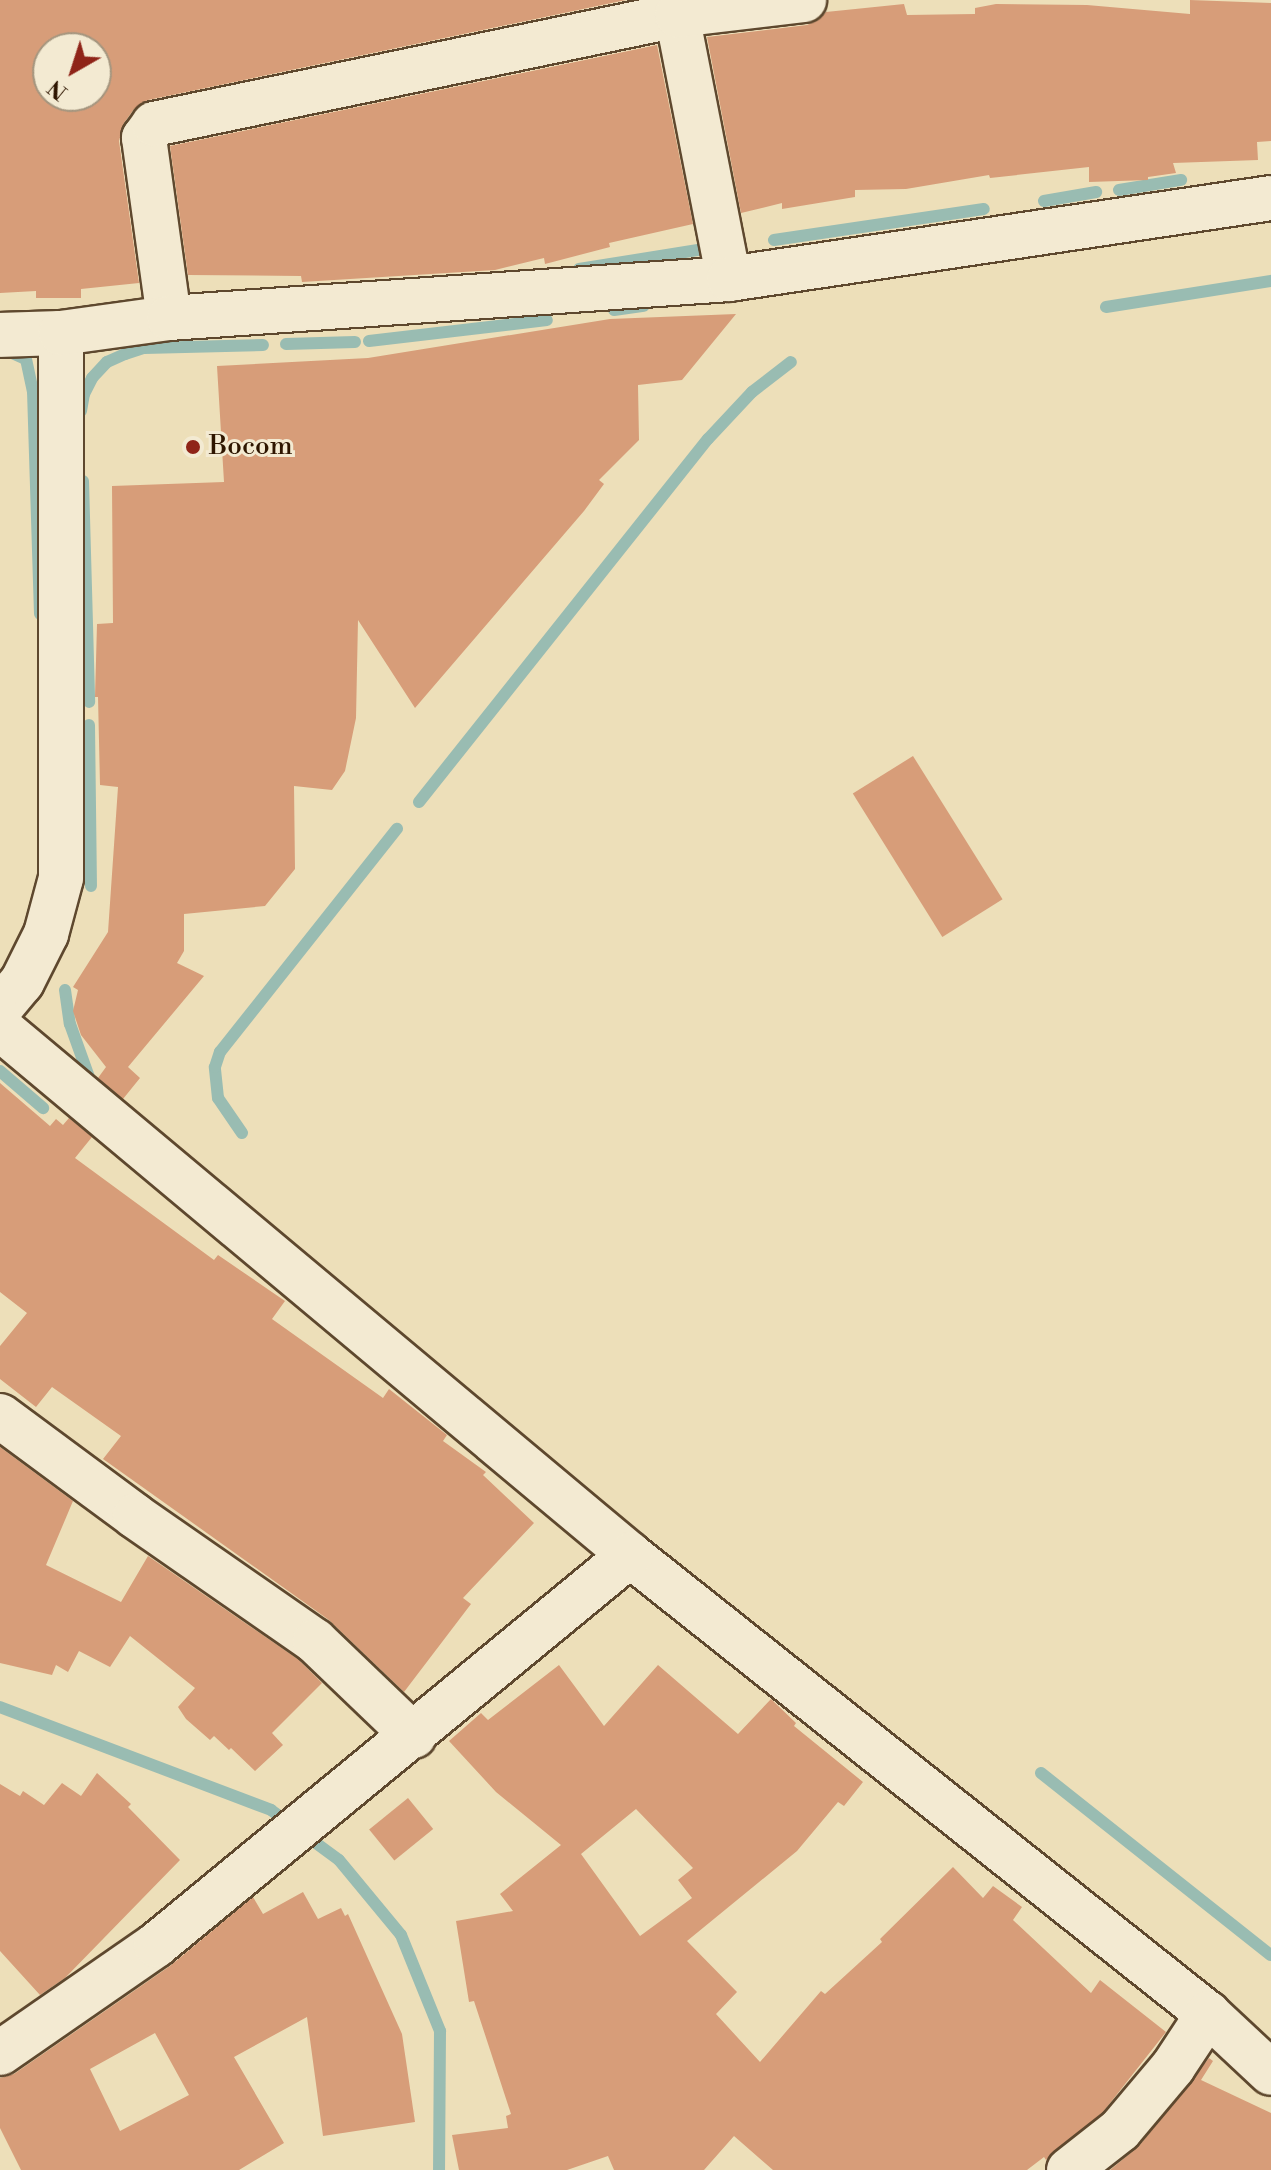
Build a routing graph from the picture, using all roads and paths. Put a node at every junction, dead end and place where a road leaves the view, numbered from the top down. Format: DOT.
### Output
graph roads {
  1 [pos="804,0"];
  2 [pos="677,15"];
  3 [pos="1271,198"];
  4 [pos="729,279"];
  5 [pos="169,318"];
  6 [pos="61,333"];
  7 [pos="0,335"];
  8 [pos="0,1008"];
  9 [pos="0,1028"];
  10 [pos="0,1416"];
  11 [pos="630,1555"];
  12 [pos="414,1736"];
  13 [pos="1208,2014"];
  14 [pos="0,2053"];
  15 [pos="1271,2073"];
  16 [pos="1069,2170"];
  1 -- 2 [label="street"];
  2 -- 4 [label="street"];
  2 -- 5 [label="street"];
  3 -- 4 [label="street"];
  4 -- 5 [label="street"];
  5 -- 6 [label="street"];
  6 -- 7 [label="street"];
  6 -- 8 [label="street"];
  9 -- 11 [label="street"];
  10 -- 12 [label="street"];
  11 -- 12 [label="street"];
  11 -- 13 [label="street"];
  12 -- 14 [label="street"];
  13 -- 15 [label="street"];
  13 -- 16 [label="street"];
}
